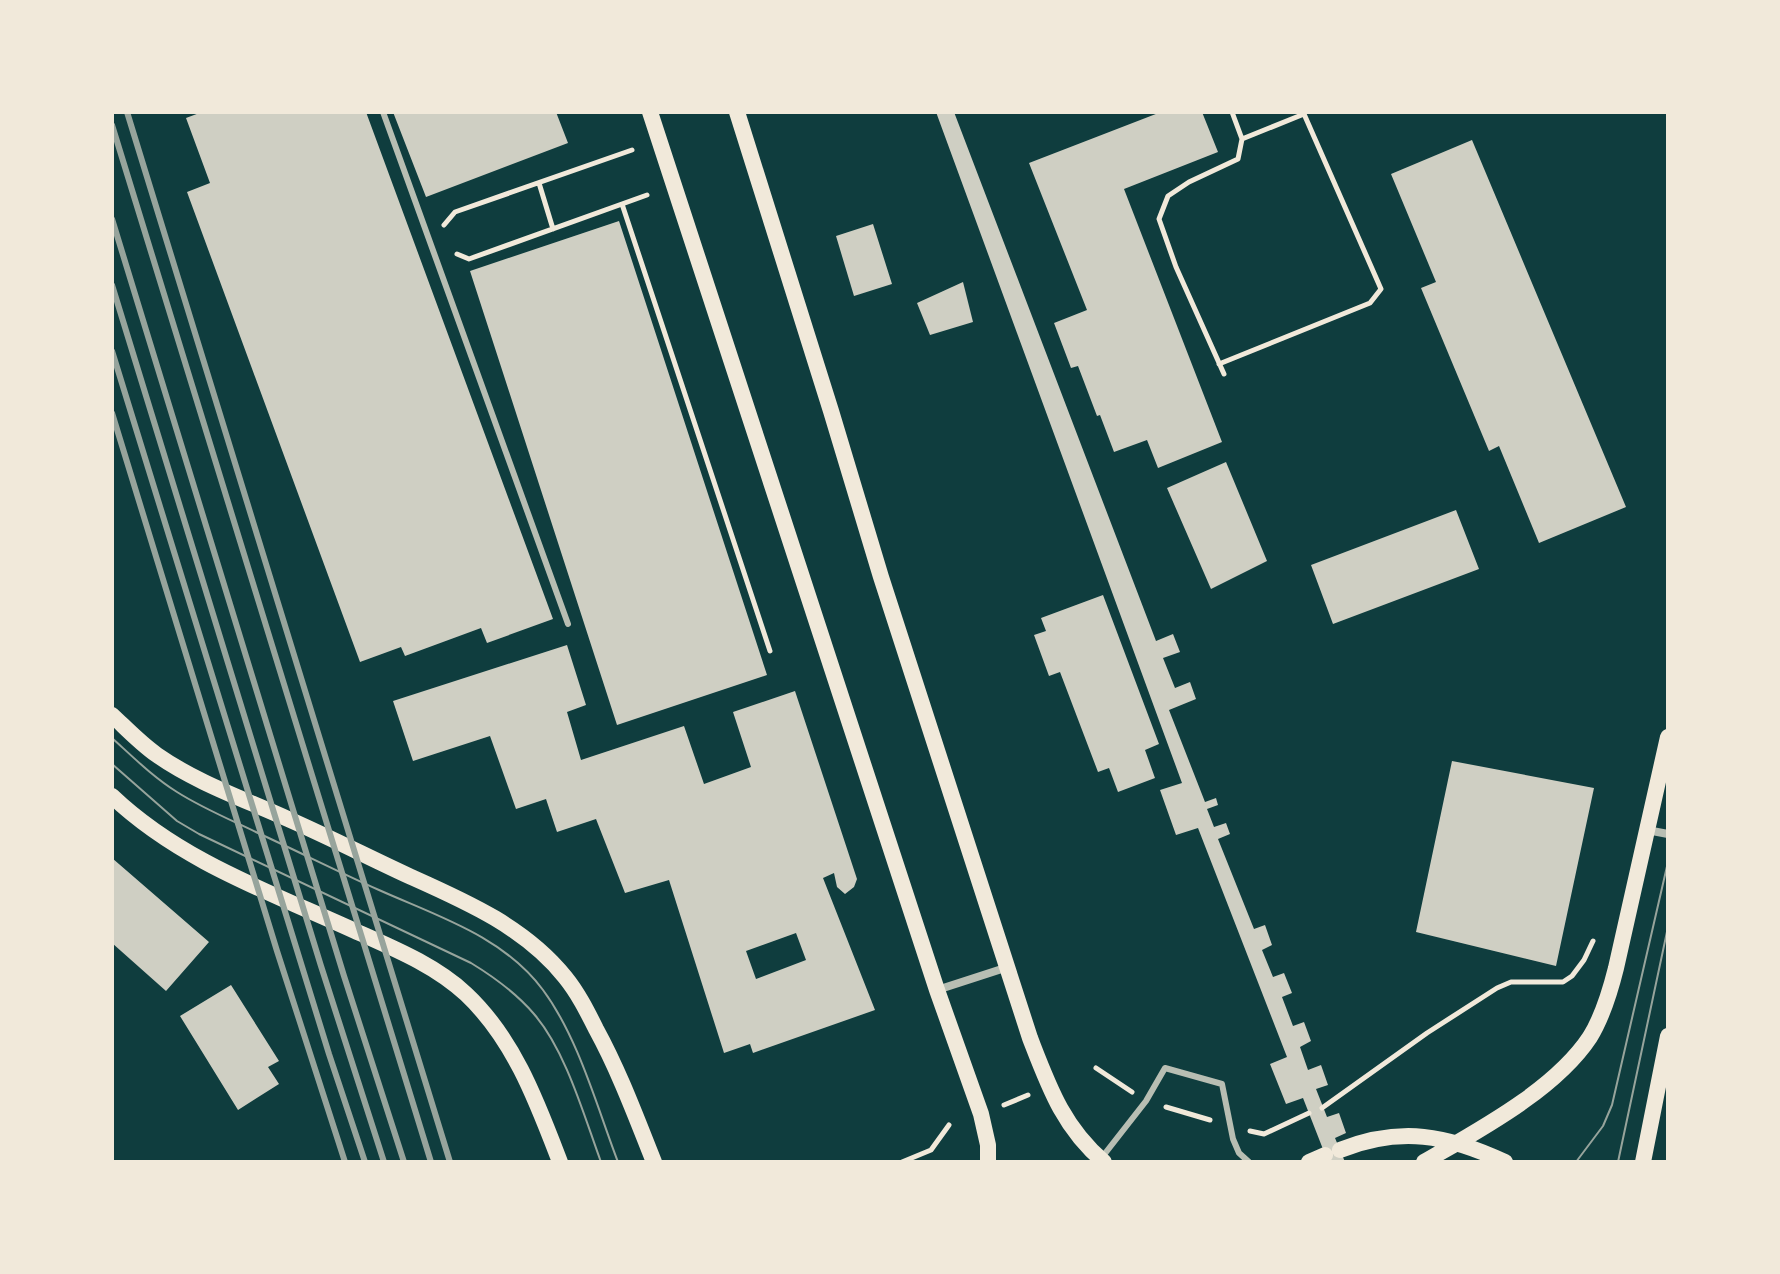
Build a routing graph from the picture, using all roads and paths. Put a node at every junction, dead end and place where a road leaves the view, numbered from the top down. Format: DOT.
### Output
graph roads {
  1 [pos="383,112"];
  2 [pos="650,112"];
  3 [pos="737,112"];
  4 [pos="1232,112"];
  5 [pos="1242,139"];
  6 [pos="632,150"];
  7 [pos="539,183"];
  8 [pos="647,195"];
  9 [pos="622,204"];
  10 [pos="553,229"];
  11 [pos="430,241"];
  12 [pos="1219,364"];
  13 [pos="1224,374"];
  14 [pos="568,624"];
  15 [pos="770,651"];
  16 [pos="112,715"];
  17 [pos="1668,737"];
  18 [pos="112,796"];
  19 [pos="1647,830"];
  20 [pos="1668,834"];
  21 [pos="1596,937"];
  22 [pos="1008,967"];
  23 [pos="937,990"];
  24 [pos="1668,1036"];
  25 [pos="1029,1094"];
  26 [pos="996,1108"];
  27 [pos="1322,1108"];
  28 [pos="1309,1113"];
  29 [pos="949,1125"];
  30 [pos="1231,1126"];
  31 [pos="1456,1142"];
  32 [pos="1102,1160"];
  33 [pos="560,1162"];
  34 [pos="654,1162"];
  35 [pos="902,1162"];
  36 [pos="988,1162"];
  37 [pos="1249,1162"];
  38 [pos="1309,1162"];
  39 [pos="1424,1162"];
  40 [pos="1505,1162"];
  41 [pos="1643,1162"];
  1 -- 11 [label="lane"];
  2 -- 23 [label="main road"];
  3 -- 22 [label="main road"];
  4 -- 5 [label="path"];
  5 -- 12 [label="path"];
  5 -- 12 [label="path"];
  6 -- 7 [label="path"];
  7 -- 10 [label="path"];
  7 -- 11 [label="path"];
  8 -- 9 [label="path"];
  9 -- 10 [label="path"];
  9 -- 15 [label="path"];
  10 -- 11 [label="path"];
  11 -- 14 [label="lane"];
  12 -- 13 [label="path"];
  16 -- 34 [label="main road"];
  17 -- 19 [label="main road"];
  18 -- 33 [label="main road"];
  19 -- 20 [label="street"];
  19 -- 31 [label="main road"];
  21 -- 27 [label="path"];
  22 -- 23 [label="street"];
  22 -- 32 [label="main road"];
  23 -- 36 [label="main road"];
  24 -- 41 [label="main road"];
  25 -- 26 [label="path"];
  28 -- 30 [label="path"];
  29 -- 35 [label="path"];
  30 -- 32 [label="lane"];
  30 -- 37 [label="lane"];
  31 -- 38 [label="main road"];
  31 -- 39 [label="main road"];
  31 -- 40 [label="main road"];
}
